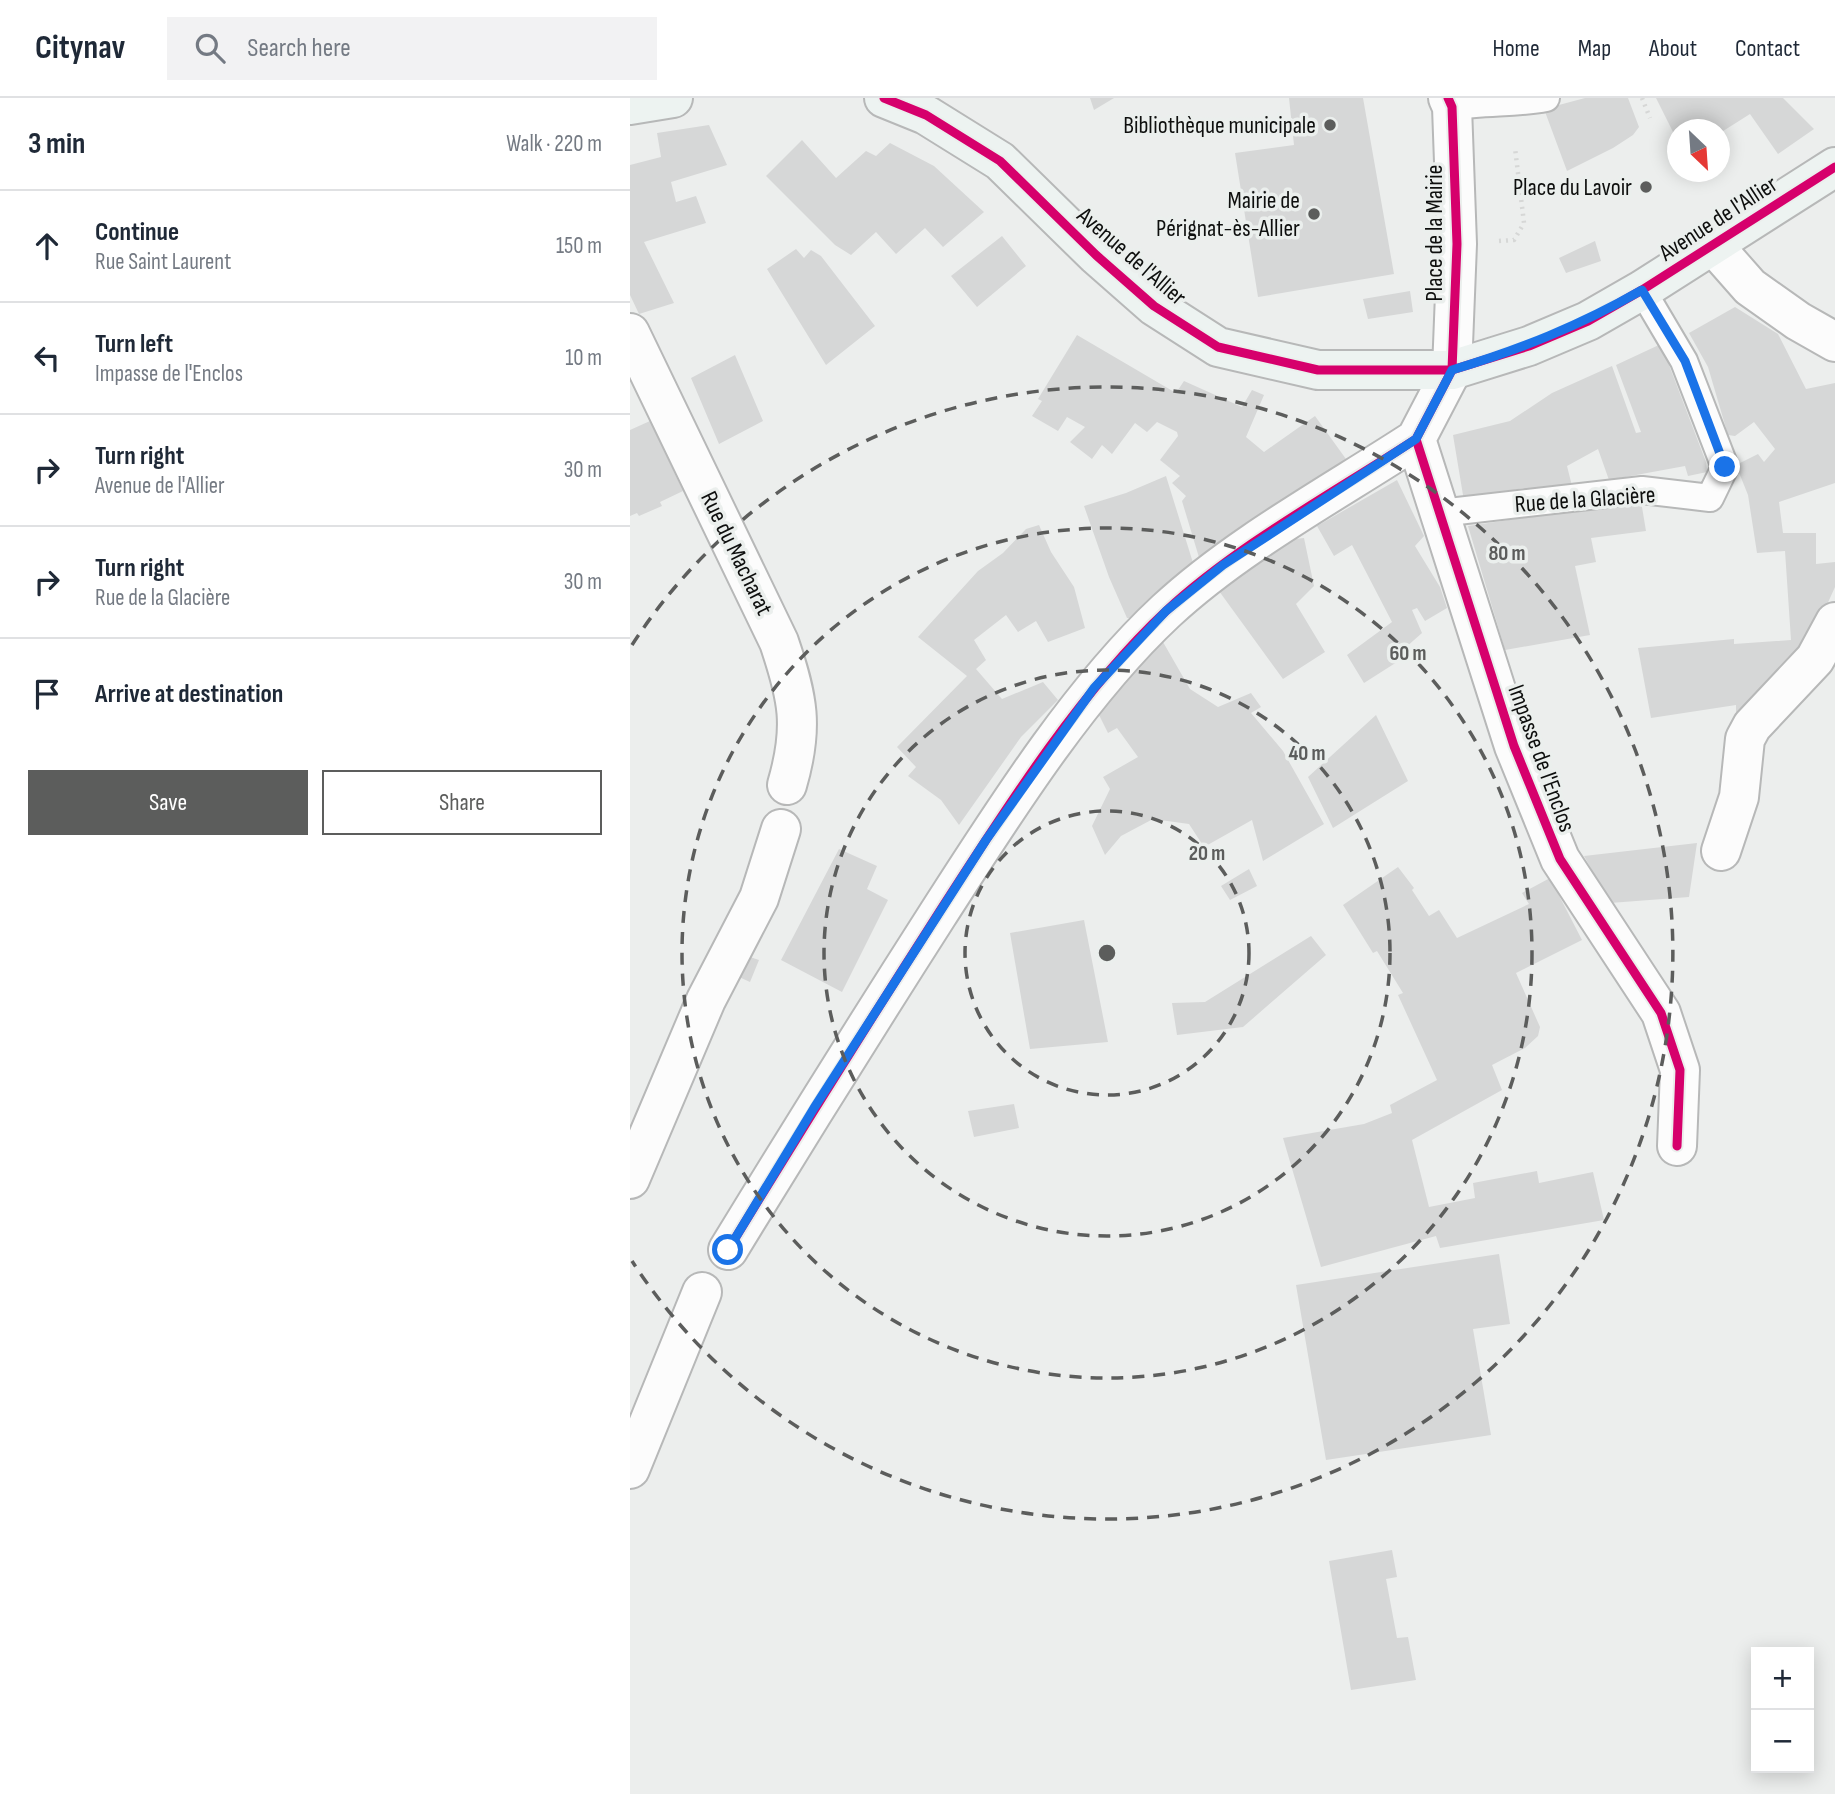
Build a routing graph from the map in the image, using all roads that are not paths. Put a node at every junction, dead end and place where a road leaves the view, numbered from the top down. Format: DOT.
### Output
graph roads {
  1 [pos="674,98"];
  2 [pos="884,98"];
  3 [pos="1546,98"];
  4 [pos="1450,102"];
  5 [pos="630,105"];
  6 [pos="1835,167"];
  7 [pos="1713,246"];
  8 [pos="1642,290"];
  9 [pos="630,333"];
  10 [pos="1835,342"];
  11 [pos="1452,370"];
  12 [pos="1416,439"];
  13 [pos="1440,513"];
  14 [pos="1835,622"];
  15 [pos="787,785"];
  16 [pos="781,830"];
  17 [pos="1721,851"];
  18 [pos="1677,1146"];
  19 [pos="630,1179"];
  20 [pos="728,1250"];
  21 [pos="702,1292"];
  22 [pos="630,1469"];
  1 -- 5 [label="main road"];
  2 -- 11 [label="main road, Avenue de l'Allier"];
  3 -- 4 [label="lane"];
  4 -- 11 [label="street, Place de la Mairie"];
  6 -- 7 [label="main road, Avenue de l'Allier"];
  7 -- 8 [label="main road, Avenue de l'Allier"];
  7 -- 10 [label="street"];
  8 -- 11 [label="main road, Avenue de l'Allier"];
  8 -- 13 [label="lane, Rue de la Glacière"];
  9 -- 15 [label="street, Rue du Macharat"];
  11 -- 12 [label="street"];
  12 -- 13 [label="street, Impasse de l'Enclos"];
  12 -- 20 [label="street"];
  13 -- 18 [label="street, Impasse de l'Enclos"];
  14 -- 17 [label="street"];
  16 -- 19 [label="street"];
  21 -- 22 [label="street"];
}
